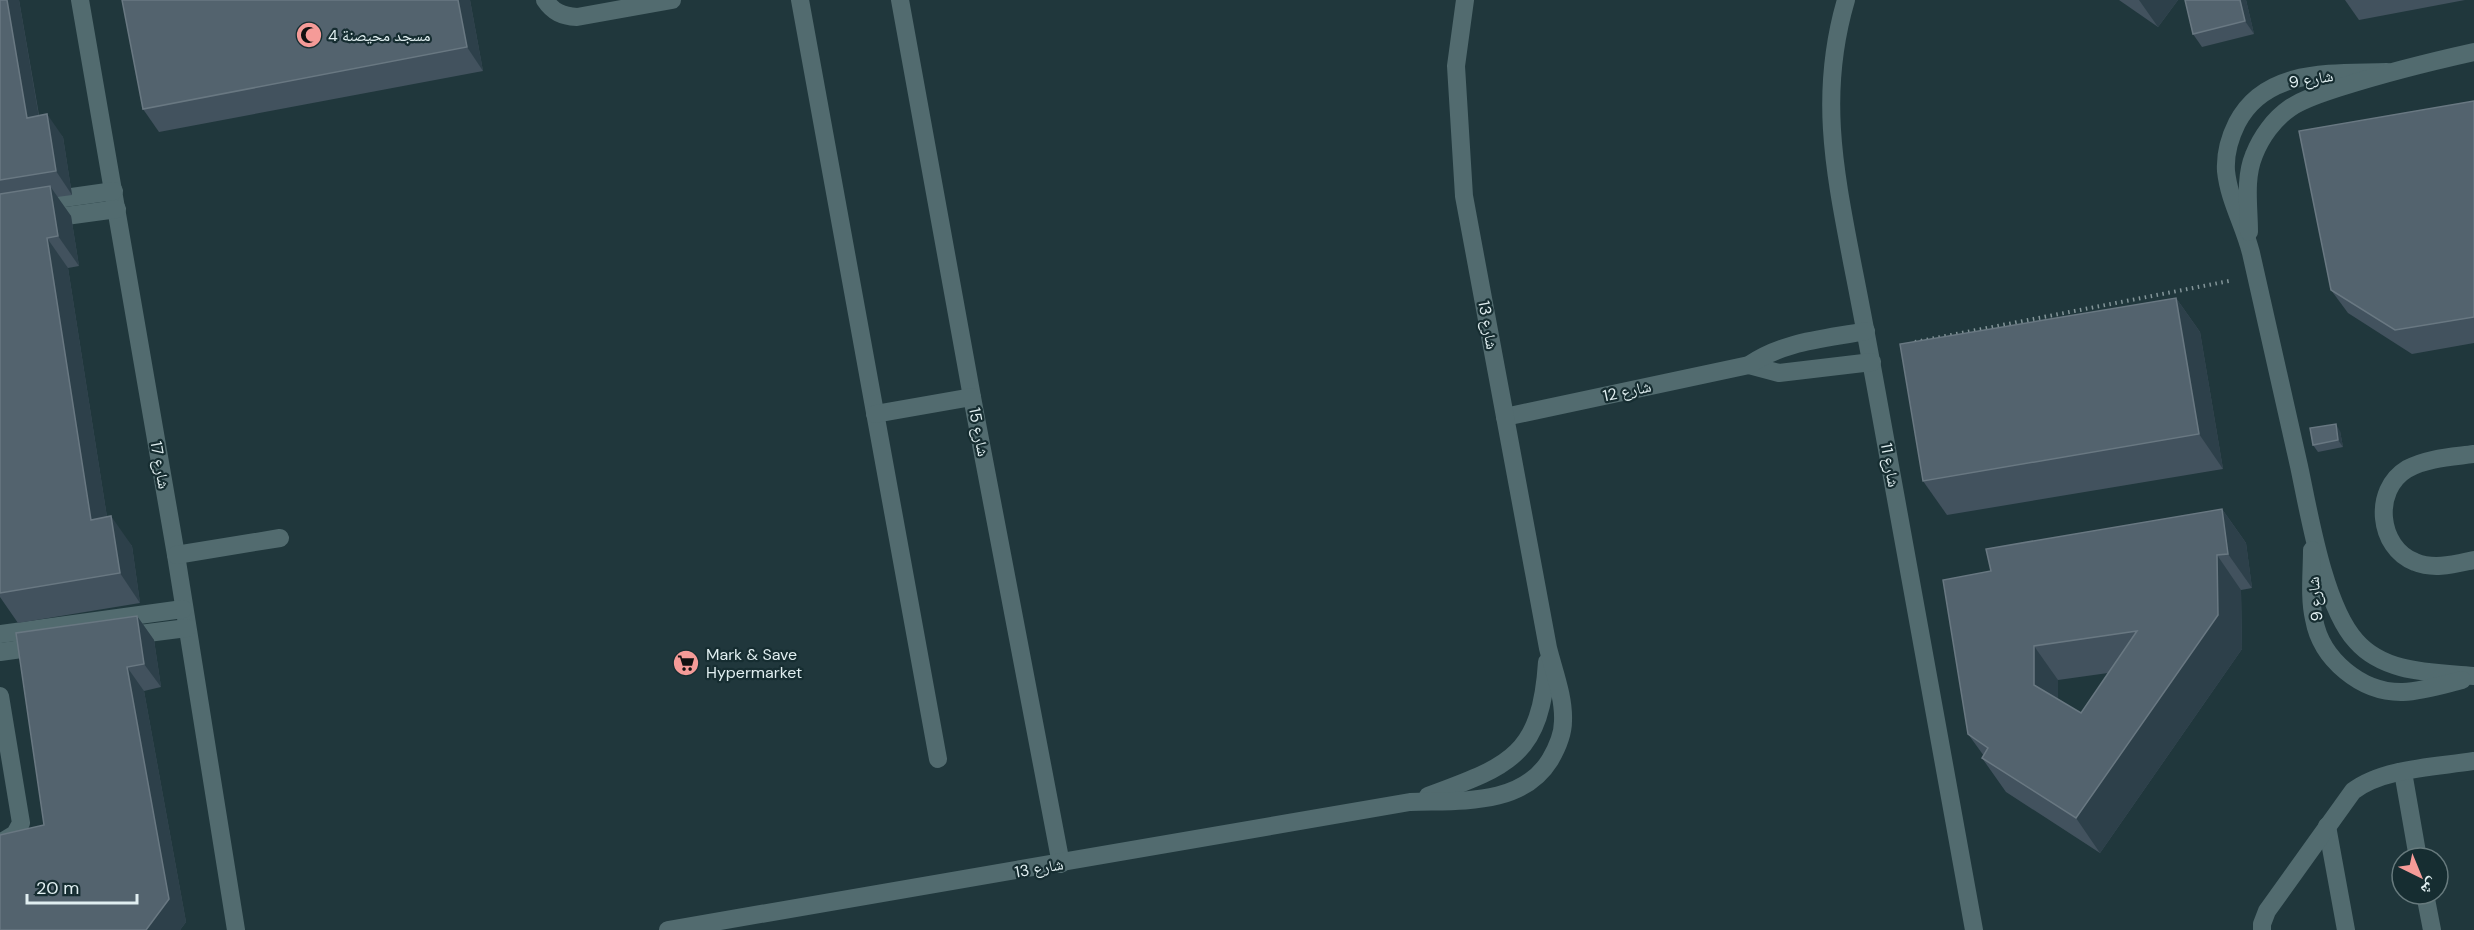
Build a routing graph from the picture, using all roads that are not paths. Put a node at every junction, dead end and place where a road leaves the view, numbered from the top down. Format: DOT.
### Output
graph roads {
  1 [pos="80,0"];
  2 [pos="544,0"];
  3 [pos="672,0"];
  4 [pos="800,0"];
  5 [pos="900,0"];
  6 [pos="1465,0"];
  7 [pos="1846,0"];
  8 [pos="2474,52"];
  9 [pos="2387,72"];
  10 [pos="114,191"];
  11 [pos="0,207"];
  12 [pos="117,209"];
  13 [pos="0,225"];
  14 [pos="2249,248"];
  15 [pos="1866,331"];
  16 [pos="1871,356"];
  17 [pos="1749,365"];
  18 [pos="972,397"];
  19 [pos="874,414"];
  20 [pos="1505,417"];
  21 [pos="2474,454"];
  22 [pos="2313,527"];
  23 [pos="280,538"];
  24 [pos="176,555"];
  25 [pos="2474,560"];
  26 [pos="183,609"];
  27 [pos="187,628"];
  28 [pos="0,634"];
  29 [pos="107,638"];
  30 [pos="64,644"];
  31 [pos="1548,648"];
  32 [pos="0,652"];
  33 [pos="2474,676"];
  34 [pos="0,696"];
  35 [pos="938,759"];
  36 [pos="2474,761"];
  37 [pos="2403,772"];
  38 [pos="1410,802"];
  39 [pos="2326,826"];
  40 [pos="0,843"];
  41 [pos="2416,846"];
  42 [pos="1061,864"];
  43 [pos="2427,906"];
  44 [pos="236,930"];
  45 [pos="668,930"];
  46 [pos="1974,930"];
  47 [pos="2262,930"];
  48 [pos="2346,930"];
  49 [pos="2432,930"];
  1 -- 10 [label="street, شارع 17"];
  2 -- 3 [label="street"];
  4 -- 19 [label="street"];
  5 -- 18 [label="street, شارع 15"];
  6 -- 20 [label="street, شارع 13"];
  7 -- 15 [label="street, شارع 11"];
  8 -- 9 [label="street, شارع 9"];
  9 -- 14 [label="street, شارع 9"];
  9 -- 14 [label="street, شارع 9"];
  10 -- 11 [label="street"];
  10 -- 12 [label="street, شارع 17"];
  12 -- 13 [label="street"];
  12 -- 24 [label="street, شارع 17"];
  14 -- 22 [label="street, شارع 9"];
  15 -- 16 [label="street, شارع 11"];
  15 -- 17 [label="street, شارع 12"];
  16 -- 17 [label="street, شارع 12"];
  16 -- 46 [label="street, شارع 11"];
  17 -- 20 [label="street, شارع 12"];
  18 -- 19 [label="street"];
  18 -- 42 [label="street, شارع 15"];
  19 -- 35 [label="street"];
  20 -- 31 [label="street, شارع 13"];
  21 -- 25 [label="street"];
  22 -- 33 [label="street, شارع 9"];
  22 -- 33 [label="street, شارع 9"];
  23 -- 24 [label="street"];
  24 -- 26 [label="street, شارع 17"];
  26 -- 27 [label="street, شارع 17"];
  26 -- 28 [label="street"];
  27 -- 29 [label="street"];
  27 -- 44 [label="street, شارع 17"];
  30 -- 32 [label="street"];
  31 -- 38 [label="street, شارع 13"];
  31 -- 38 [label="street, شارع 13"];
  34 -- 40 [label="street"];
  36 -- 37 [label="street"];
  37 -- 39 [label="street"];
  37 -- 41 [label="street"];
  38 -- 42 [label="street, شارع 13"];
  39 -- 47 [label="street"];
  39 -- 48 [label="street"];
  42 -- 45 [label="street, شارع 13"];
  43 -- 49 [label="street"];
}
